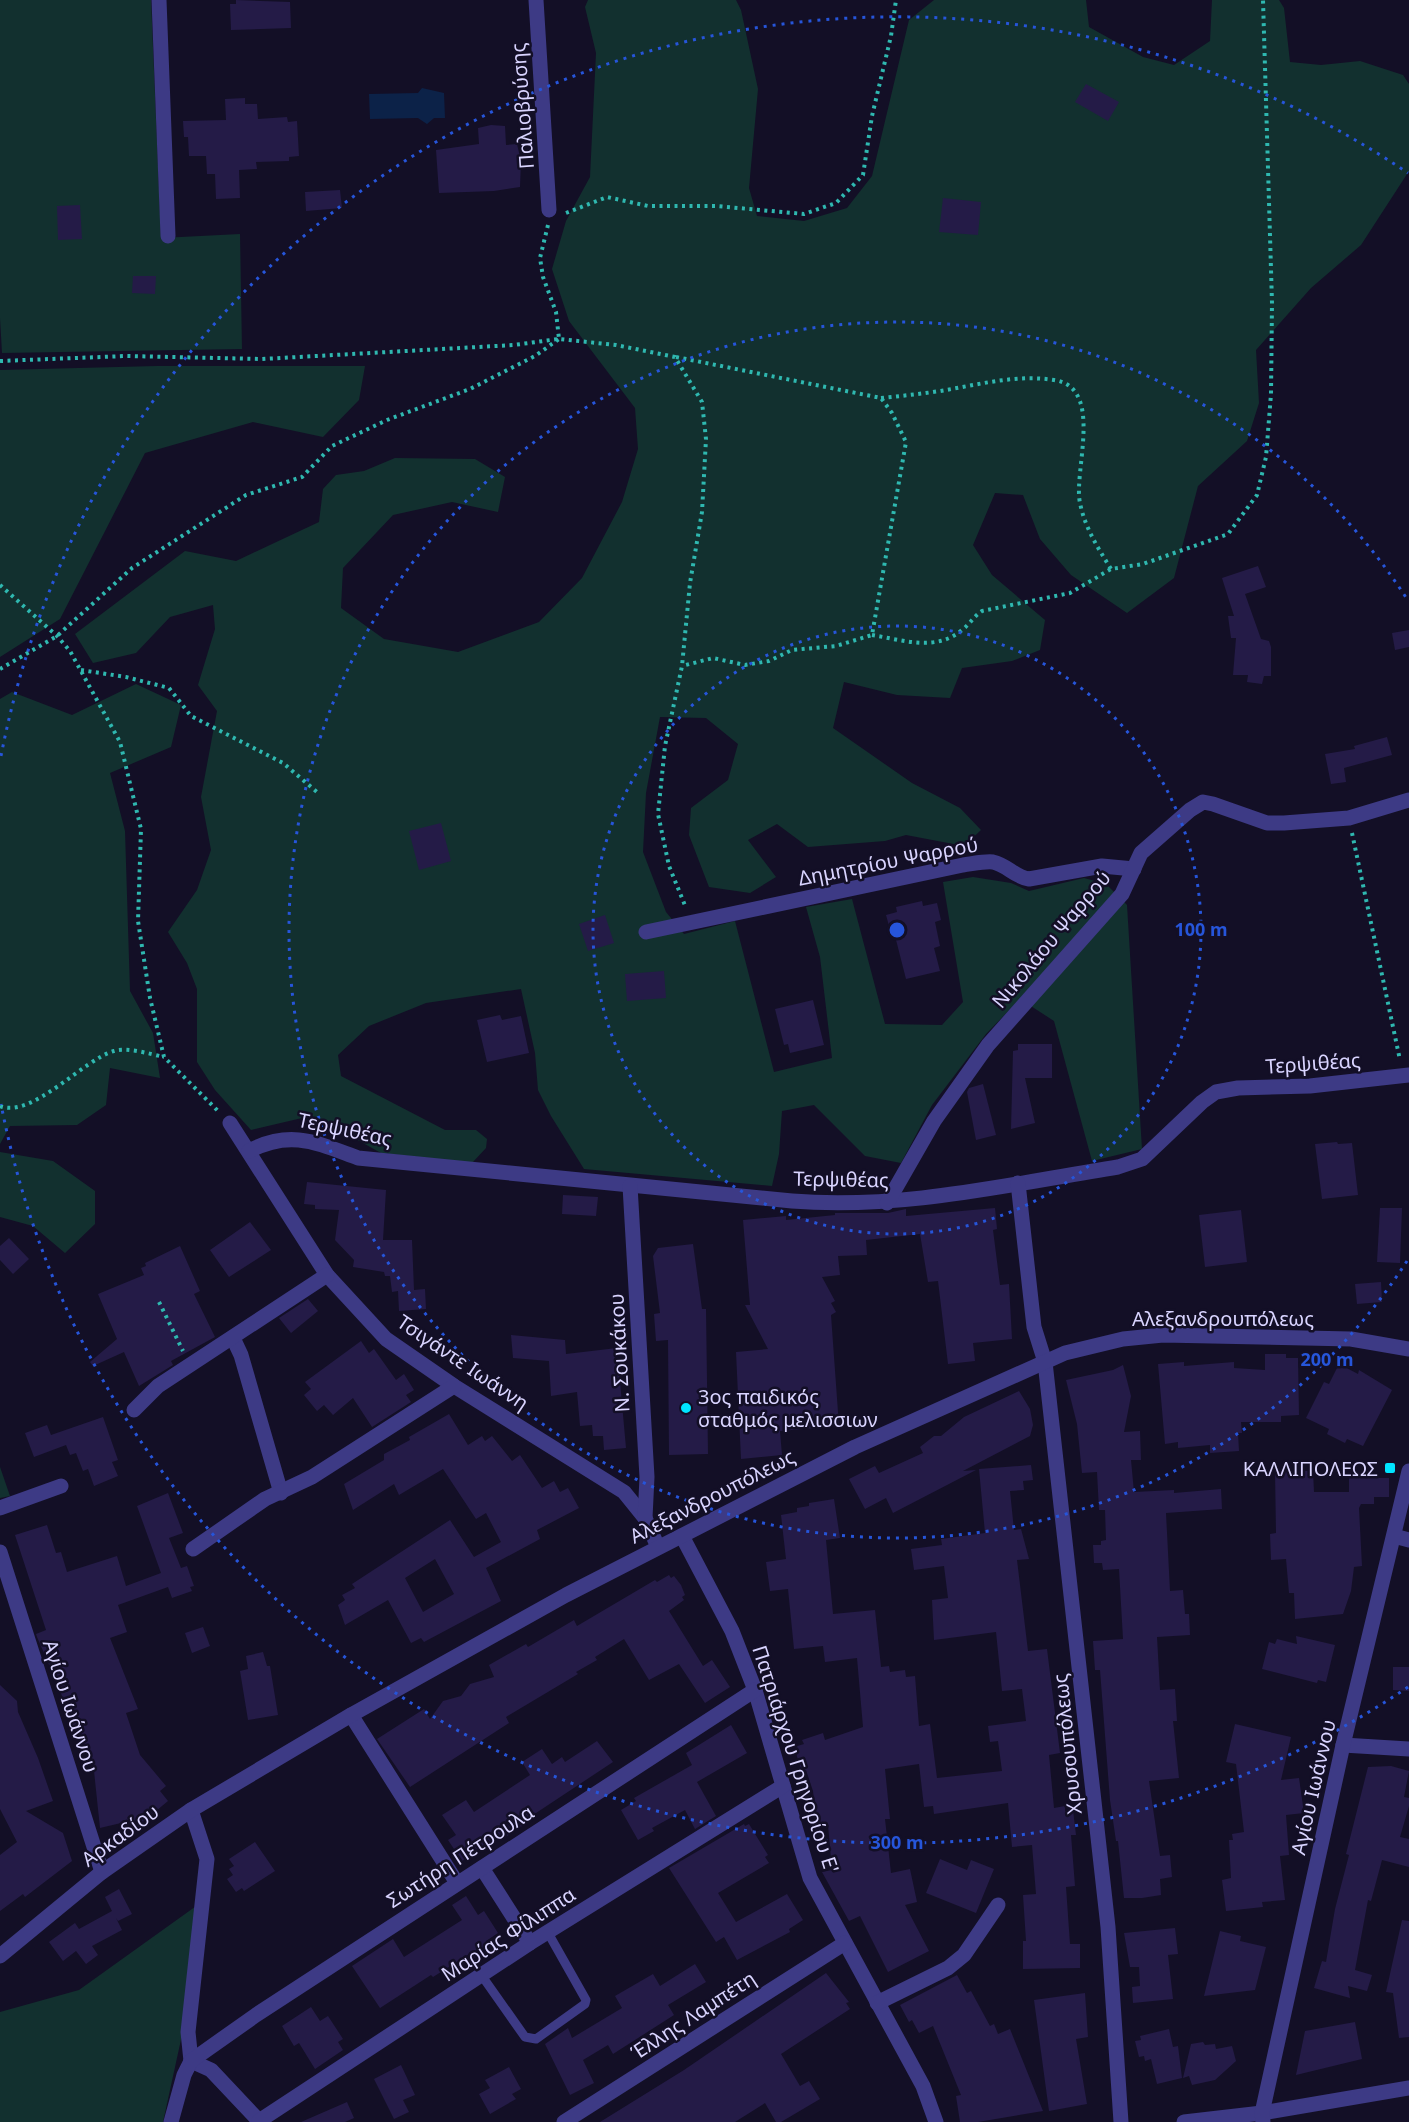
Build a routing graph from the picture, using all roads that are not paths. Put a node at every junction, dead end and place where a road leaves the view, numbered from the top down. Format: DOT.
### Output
graph roads {
  1 [pos="159,0"];
  2 [pos="536,0"];
  3 [pos="549,210"];
  4 [pos="168,236"];
  5 [pos="1409,800"];
  6 [pos="1134,869"];
  7 [pos="646,932"];
  8 [pos="1406,1075"];
  9 [pos="230,1124"];
  10 [pos="249,1151"];
  11 [pos="1018,1182"];
  12 [pos="630,1186"];
  13 [pos="887,1203"];
  14 [pos="327,1275"];
  15 [pos="233,1338"];
  16 [pos="1409,1349"];
  17 [pos="1045,1362"];
  18 [pos="454,1386"];
  19 [pos="134,1410"];
  20 [pos="1409,1471"];
  21 [pos="61,1486"];
  22 [pos="281,1493"];
  23 [pos="0,1508"];
  24 [pos="645,1518"];
  25 [pos="682,1536"];
  26 [pos="1394,1536"];
  27 [pos="1409,1540"];
  28 [pos="658,1547"];
  29 [pos="193,1549"];
  30 [pos="0,1552"];
  31 [pos="755,1690"];
  32 [pos="351,1715"];
  33 [pos="1343,1745"];
  34 [pos="1409,1749"];
  35 [pos="273,1760"];
  36 [pos="783,1786"];
  37 [pos="191,1810"];
  38 [pos="482,1868"];
  39 [pos="102,1872"];
  40 [pos="457,1883"];
  41 [pos="998,1905"];
  42 [pos="547,1931"];
  43 [pos="530,1942"];
  44 [pos="845,1943"];
  45 [pos="0,1956"];
  46 [pos="482,1976"];
  47 [pos="877,2003"];
  48 [pos="191,2061"];
  49 [pos="1409,2088"];
  50 [pos="1262,2117"];
  51 [pos="171,2122"];
  52 [pos="259,2122"];
  53 [pos="564,2122"];
  54 [pos="936,2122"];
  55 [pos="1122,2122"];
  56 [pos="1184,2122"];
  1 -- 4 [label="street"];
  2 -- 3 [label="street, Παλιοβρύσης"];
  5 -- 6 [label="street, Νικολάου Ψαρρού"];
  6 -- 7 [label="street, Δημητρίου Ψαρρού"];
  6 -- 13 [label="street, Νικολάου Ψαρρού"];
  8 -- 11 [label="street, Τερψιθέας"];
  9 -- 10 [label="street, Τσιγάντε Ιωάννη"];
  10 -- 12 [label="street, Τερψιθέας"];
  10 -- 14 [label="street, Τσιγάντε Ιωάννη"];
  11 -- 13 [label="street, Τερψιθέας"];
  11 -- 17 [label="street, Χρυσουπόλεως"];
  12 -- 13 [label="street, Τερψιθέας"];
  12 -- 24 [label="street, Ν. Σουκάκου"];
  14 -- 15 [label="street"];
  14 -- 18 [label="street, Τσιγάντε Ιωάννη"];
  15 -- 19 [label="street"];
  15 -- 22 [label="street"];
  16 -- 17 [label="street, Αλεξανδρουπόλεως"];
  17 -- 25 [label="street, Αλεξανδρουπόλεως"];
  17 -- 55 [label="street, Χρυσουπόλεως"];
  18 -- 22 [label="street"];
  18 -- 24 [label="street, Τσιγάντε Ιωάννη"];
  20 -- 26 [label="street, Αγίου Ιωάννου"];
  21 -- 23 [label="street"];
  22 -- 29 [label="street"];
  24 -- 28 [label="street, Τσιγάντε Ιωάννη"];
  25 -- 28 [label="street, Αλεξανδρουπόλεως"];
  25 -- 31 [label="street, Πατριάρχου Γρηγορίου Ε'"];
  26 -- 27 [label="street"];
  26 -- 33 [label="street, Αγίου Ιωάννου"];
  28 -- 32 [label="street, Αλεξανδρουπόλεως"];
  30 -- 39 [label="street, Αγίου Ιωάννου"];
  31 -- 36 [label="street, Πατριάρχου Γρηγορίου Ε'"];
  31 -- 38 [label="street, Σωτήρη Πέτρουλα"];
  32 -- 35 [label="street, Αλεξανδρουπόλεως"];
  32 -- 40 [label="street"];
  33 -- 34 [label="street"];
  33 -- 50 [label="street, Αγίου Ιωάννου"];
  35 -- 37 [label="street, Αρκαδίου"];
  36 -- 42 [label="street, Μαρίας Φίλιππα"];
  36 -- 44 [label="street, Πατριάρχου Γρηγορίου Ε'"];
  37 -- 39 [label="street, Αρκαδίου"];
  37 -- 48 [label="street"];
  38 -- 40 [label="street, Σωτήρη Πέτρουλα"];
  38 -- 43 [label="street"];
  39 -- 45 [label="street, Αρκαδίου"];
  40 -- 48 [label="street, Σωτήρη Πέτρουλα"];
  41 -- 47 [label="street"];
  42 -- 43 [label="street, Μαρίας Φίλιππα"];
  42 -- 46 [label="lane"];
  43 -- 46 [label="street, Μαρίας Φίλιππα"];
  44 -- 47 [label="street, Πατριάρχου Γρηγορίου Ε'"];
  44 -- 53 [label="street, Έλλης Λαμπέτη"];
  46 -- 52 [label="street, Μαρίας Φίλιππα"];
  47 -- 54 [label="street, Πατριάρχου Γρηγορίου Ε'"];
  48 -- 51 [label="street"];
  48 -- 52 [label="street"];
  49 -- 50 [label="street"];
  50 -- 56 [label="street"];
}
